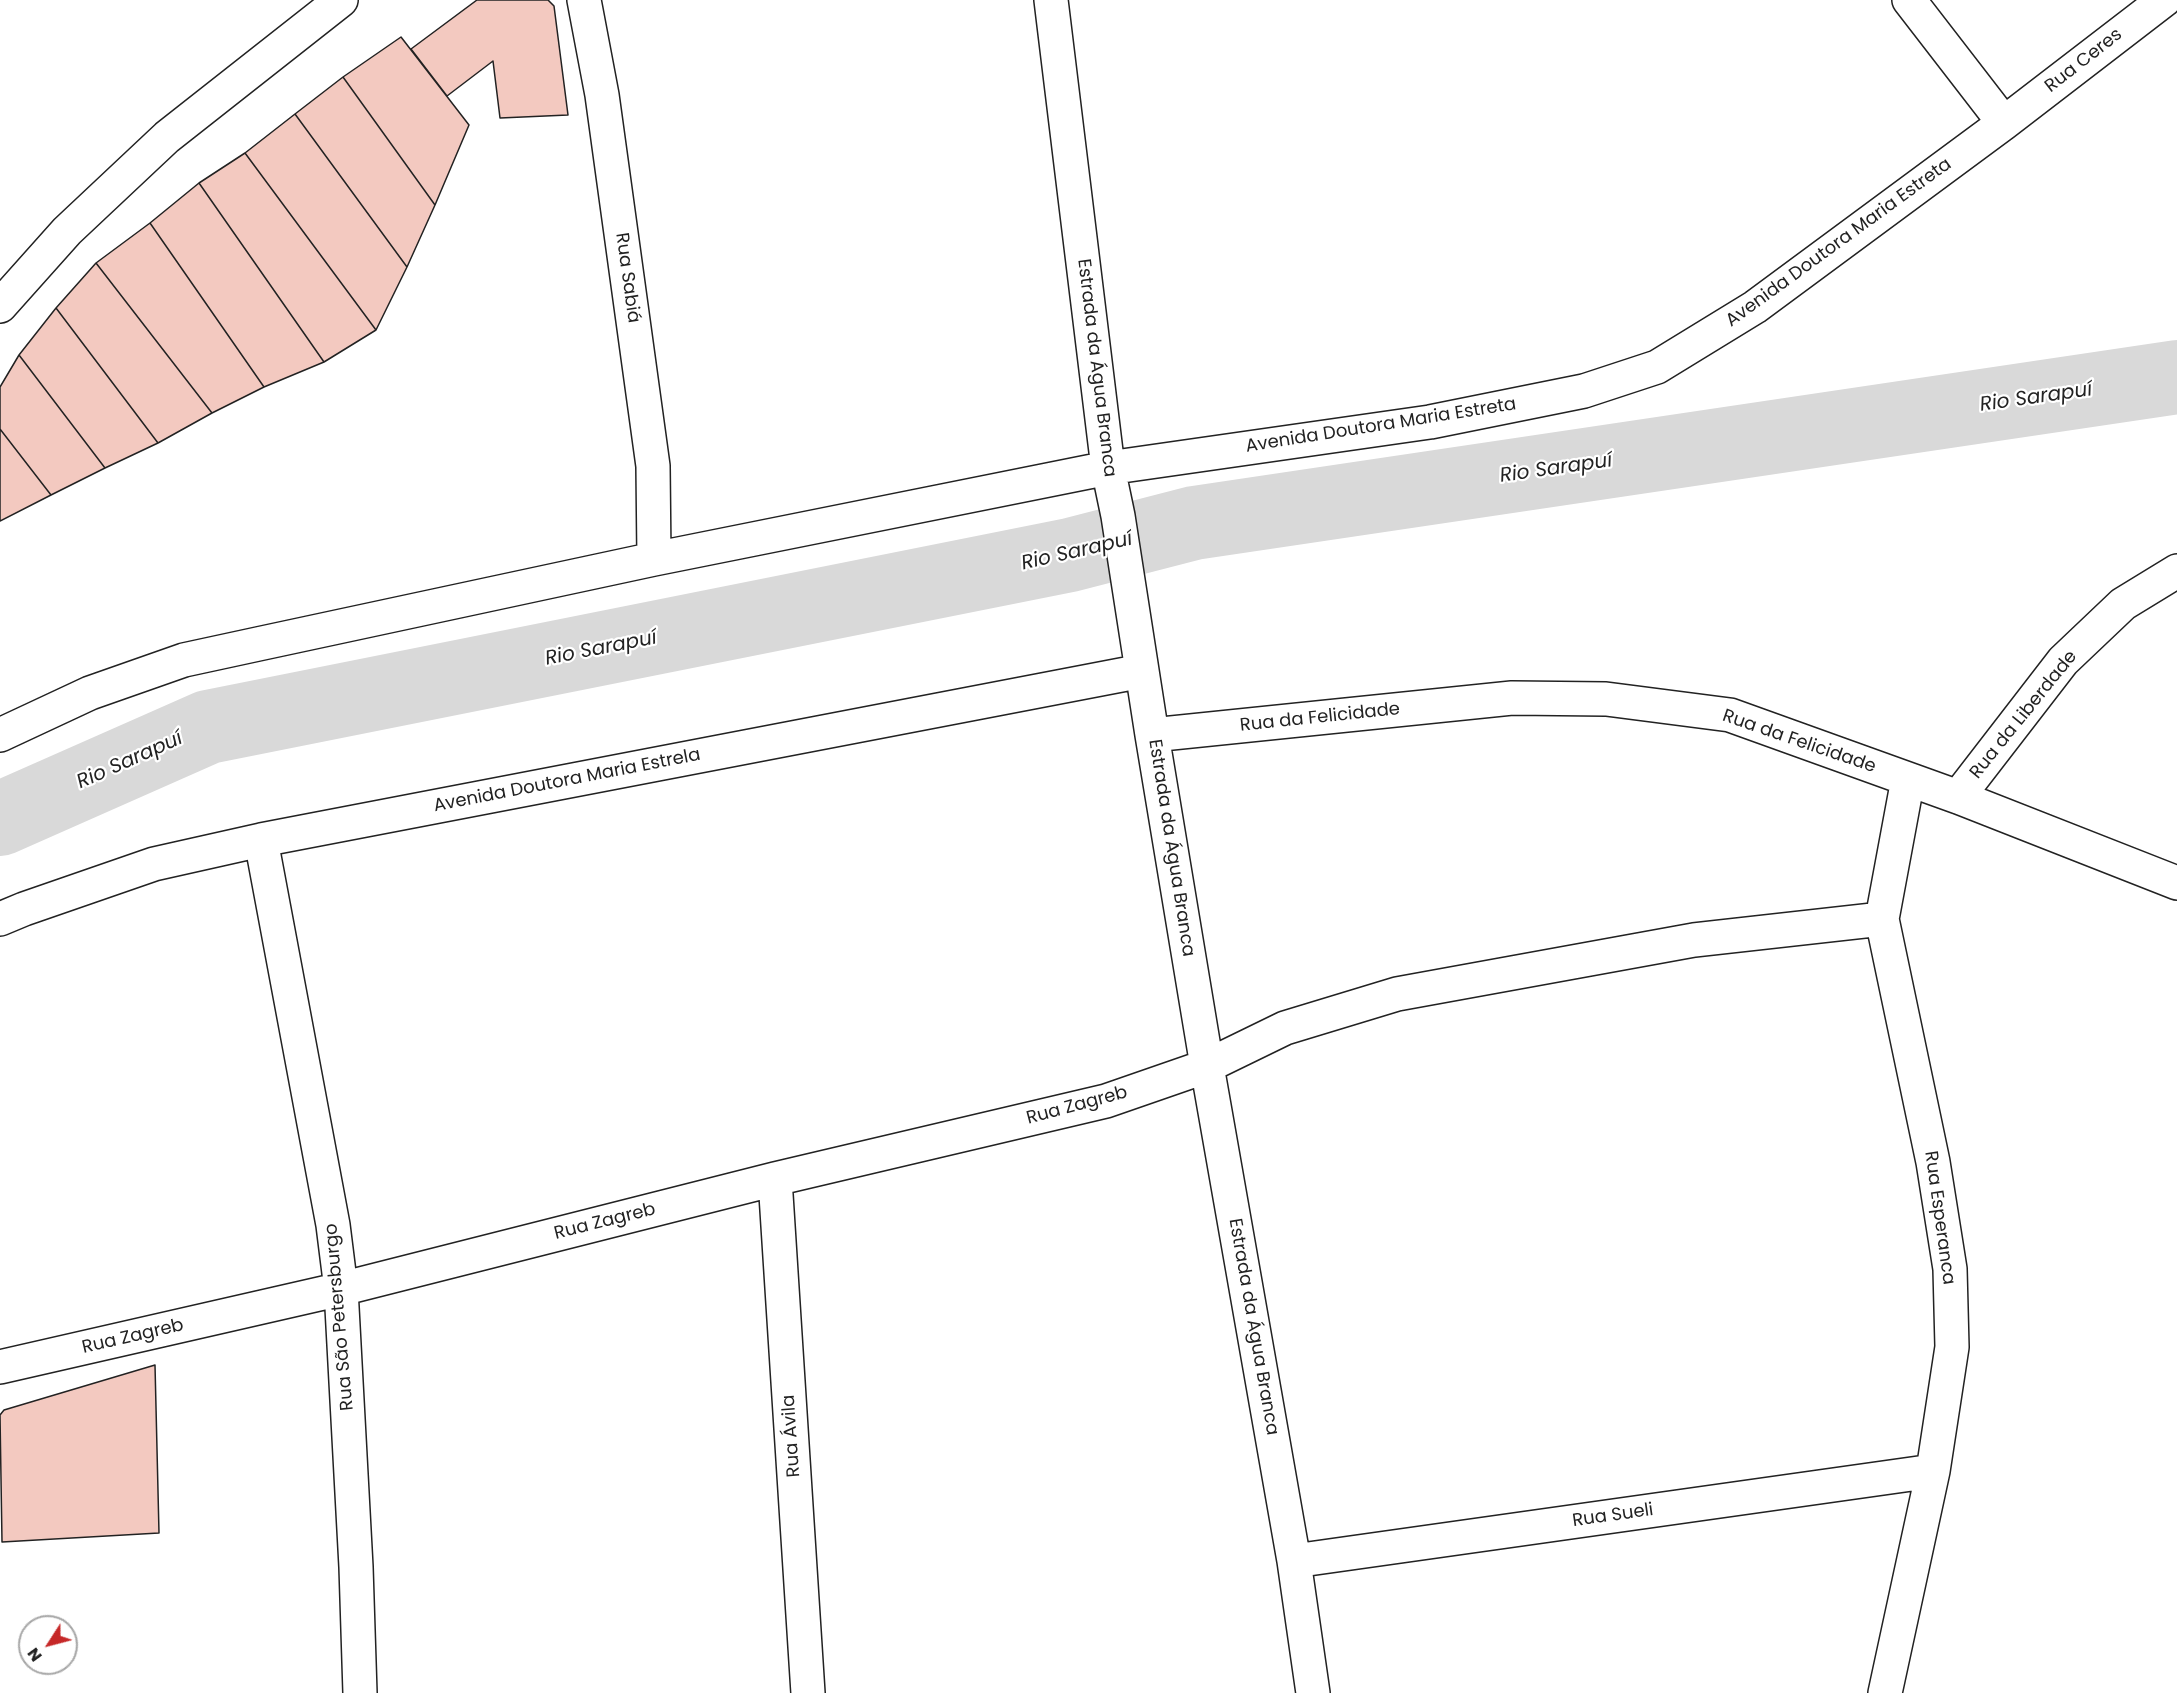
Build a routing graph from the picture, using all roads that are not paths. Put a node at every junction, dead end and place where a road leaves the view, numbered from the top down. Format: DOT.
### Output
graph roads {
  1 [pos="341,0"];
  2 [pos="584,0"];
  3 [pos="1051,0"];
  4 [pos="1909,0"];
  5 [pos="2164,0"];
  6 [pos="2004,123"];
  7 [pos="0,306"];
  8 [pos="1108,468"];
  9 [pos="654,559"];
  10 [pos="2177,571"];
  11 [pos="1142,671"];
  12 [pos="0,735"];
  13 [pos="1152,735"];
  14 [pos="1908,779"];
  15 [pos="1958,797"];
  16 [pos="261,840"];
  17 [pos="2177,883"];
  18 [pos="0,919"];
  19 [pos="1882,919"];
  20 [pos="1207,1066"];
  21 [pos="775,1179"];
  22 [pos="341,1290"];
  23 [pos="0,1367"];
  24 [pos="1933,1471"];
  25 [pos="1294,1561"];
  26 [pos="360,1693"];
  27 [pos="808,1693"];
  28 [pos="1313,1693"];
  29 [pos="1885,1693"];
  1 -- 7 [label="street"];
  2 -- 9 [label="street, Rua Sabiá"];
  3 -- 8 [label="street, Estrada da Água Branca"];
  4 -- 6 [label="street"];
  5 -- 6 [label="street, Rua Ceres"];
  6 -- 8 [label="street, Avenida Doutora Maria Estreta"];
  8 -- 9 [label="street"];
  8 -- 11 [label="street, Estrada da Água Branca"];
  9 -- 12 [label="street"];
  10 -- 15 [label="street, Rua da Liberdade"];
  11 -- 13 [label="street, Estrada da Água Branca"];
  11 -- 16 [label="street, Avenida Doutora Maria Estrela"];
  13 -- 14 [label="street, Rua da Felicidade"];
  13 -- 20 [label="street, Estrada da Água Branca"];
  14 -- 15 [label="street, Rua da Felicidade"];
  14 -- 19 [label="street, Rua Esperanca"];
  15 -- 17 [label="street, Rua da Felicidade"];
  16 -- 18 [label="street, Avenida Doutora Maria Estrela"];
  16 -- 22 [label="street, Rua São Petersburgo"];
  19 -- 20 [label="street, Rua Zagreb"];
  19 -- 24 [label="street, Rua Esperanca"];
  20 -- 21 [label="street, Rua Zagreb"];
  20 -- 25 [label="street, Estrada da Água Branca"];
  21 -- 22 [label="street, Rua Zagreb"];
  21 -- 27 [label="street, Rua Ávila"];
  22 -- 23 [label="street, Rua Zagreb"];
  22 -- 26 [label="street, Rua São Petersburgo"];
  24 -- 25 [label="street, Rua Sueli"];
  24 -- 29 [label="street, Rua Esperanca"];
  25 -- 28 [label="street, Estrada da Água Branca"];
}
